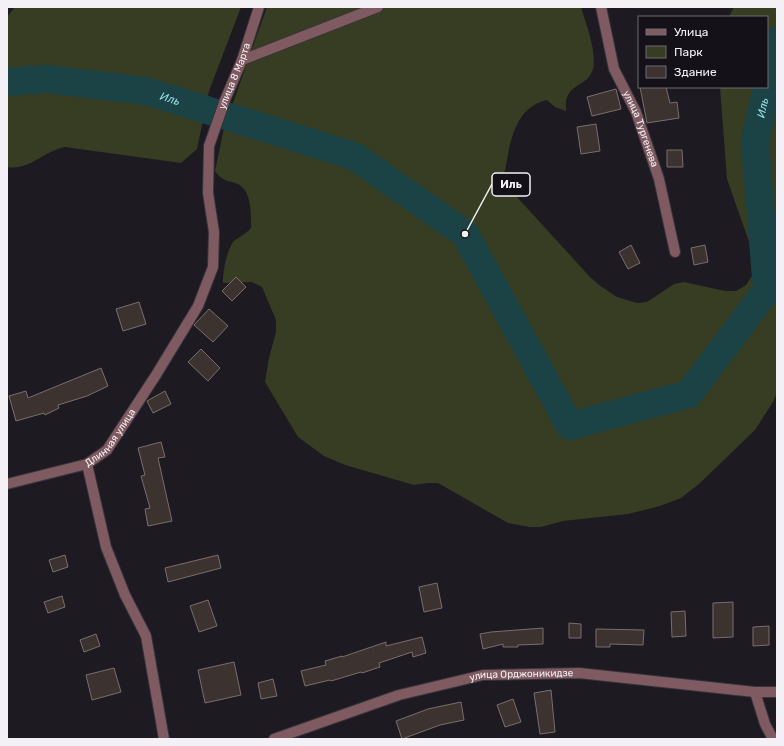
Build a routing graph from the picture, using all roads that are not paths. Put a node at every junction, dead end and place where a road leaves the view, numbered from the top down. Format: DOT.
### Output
graph roads {
  1 [pos="259,7"];
  2 [pos="378,7"];
  3 [pos="601,7"];
  4 [pos="242,60"];
  5 [pos="209,146"];
  6 [pos="675,252"];
  7 [pos="87,464"];
  8 [pos="7,484"];
  9 [pos="755,692"];
  10 [pos="777,692"];
  11 [pos="164,739"];
  12 [pos="274,739"];
  13 [pos="773,739"];
  1 -- 4 [label="street, улица 8 Марта"];
  2 -- 4 [label="street"];
  3 -- 6 [label="street, улица Тургенева"];
  4 -- 5 [label="street, улица 8 Марта"];
  5 -- 7 [label="street, Длинная улица"];
  7 -- 8 [label="street"];
  7 -- 11 [label="street, Длинная улица"];
  9 -- 10 [label="street, улица Орджоникидзе"];
  9 -- 12 [label="street, улица Орджоникидзе"];
  9 -- 13 [label="street"];
}
